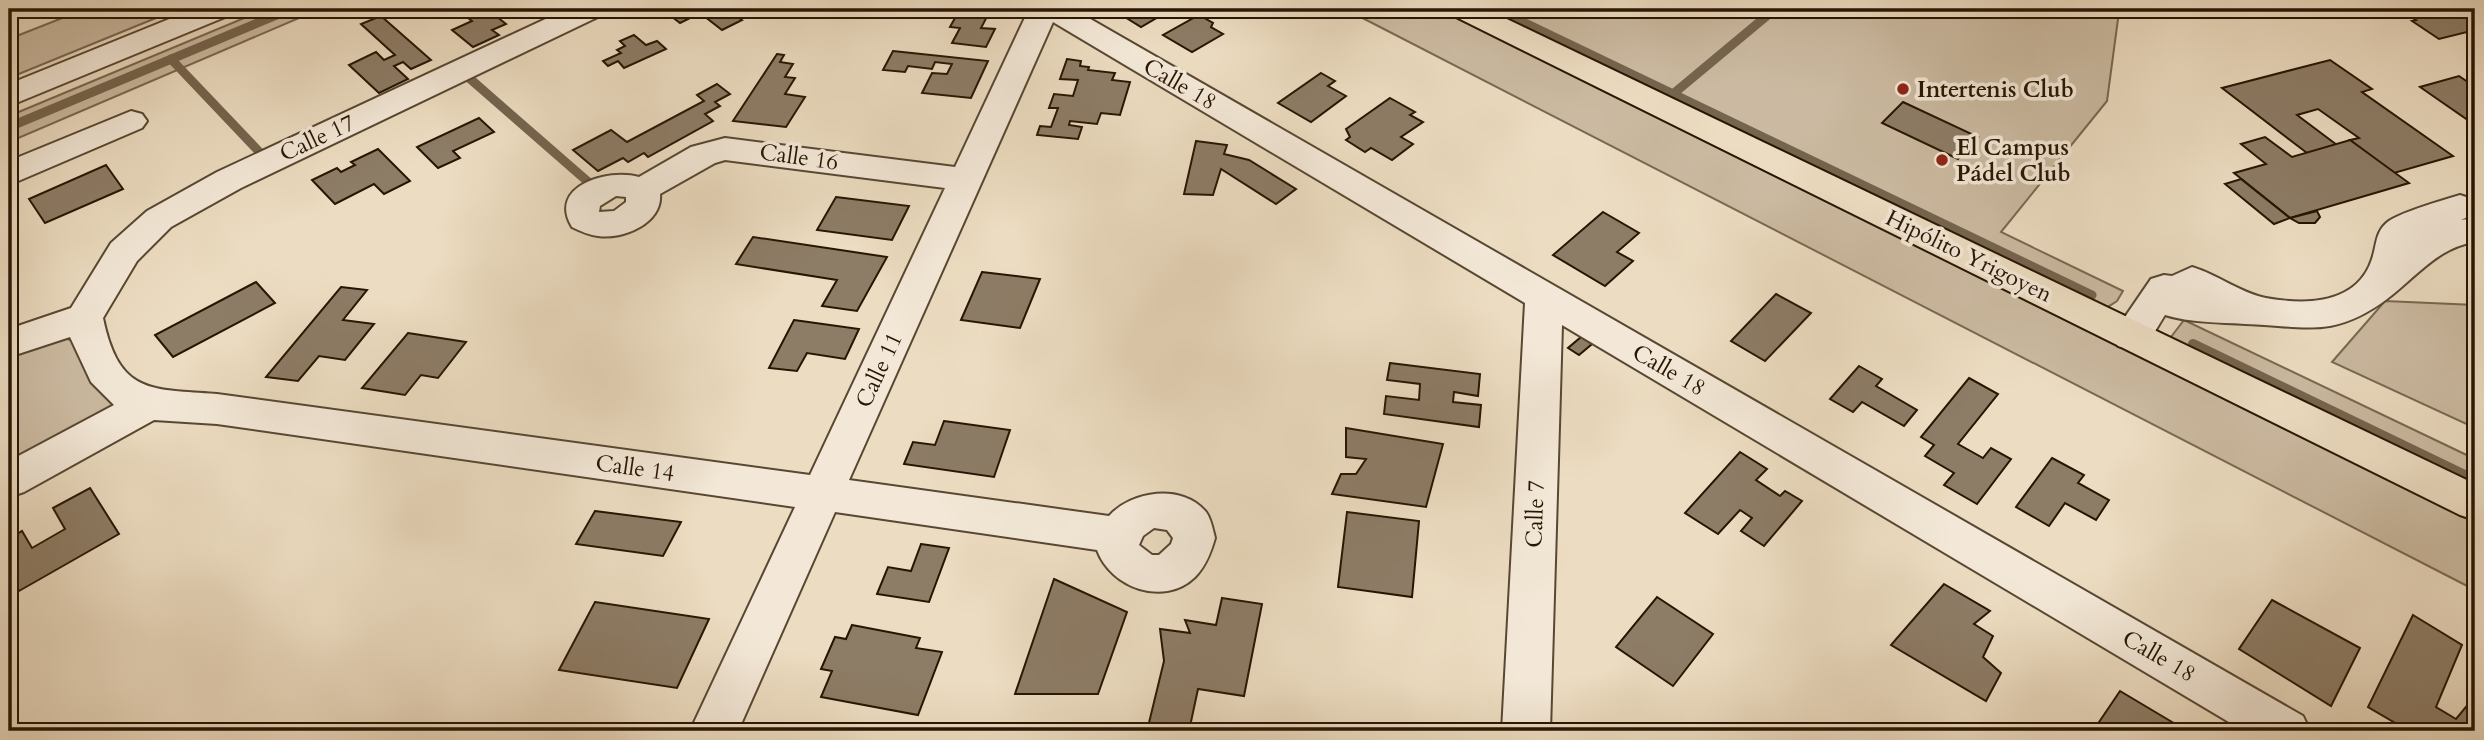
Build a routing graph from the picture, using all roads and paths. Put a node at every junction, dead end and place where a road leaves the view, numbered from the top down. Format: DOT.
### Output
graph roads {
  1 [pos="16,9"];
  2 [pos="219,9"];
  3 [pos="591,9"];
  4 [pos="1044,9"];
  5 [pos="1052,9"];
  6 [pos="1463,9"];
  7 [pos="9,10"];
  8 [pos="9,96"];
  9 [pos="131,121"];
  10 [pos="9,174"];
  11 [pos="966,180"];
  12 [pos="642,190"];
  13 [pos="2475,204"];
  14 [pos="2475,230"];
  15 [pos="2376,289"];
  16 [pos="1544,297"];
  17 [pos="84,318"];
  18 [pos="2132,336"];
  19 [pos="9,344"];
  20 [pos="150,404"];
  21 [pos="9,480"];
  22 [pos="822,495"];
  23 [pos="2475,503"];
  24 [pos="1119,535"];
  25 [pos="714,731"];
  26 [pos="1526,731"];
  27 [pos="2287,731"];
  1 -- 7 [label="street"];
  2 -- 8 [label="street"];
  3 -- 17 [label="street, Calle 17"];
  4 -- 11 [label="street, Calle 11"];
  5 -- 16 [label="street, Calle 18"];
  6 -- 18 [label="main road, Hipólito Yrigoyen"];
  9 -- 10 [label="street"];
  11 -- 12 [label="street, Calle 16"];
  11 -- 22 [label="street, Calle 11"];
  13 -- 15 [label="street"];
  14 -- 15 [label="street"];
  15 -- 18 [label="street"];
  16 -- 26 [label="street, Calle 7"];
  16 -- 27 [label="street, Calle 18"];
  17 -- 19 [label="street"];
  17 -- 20 [label="street"];
  18 -- 23 [label="main road, Hipólito Yrigoyen"];
  20 -- 21 [label="street"];
  20 -- 22 [label="street, Calle 14"];
  22 -- 24 [label="street, Calle 14"];
  22 -- 25 [label="street, Calle 11"];
}
